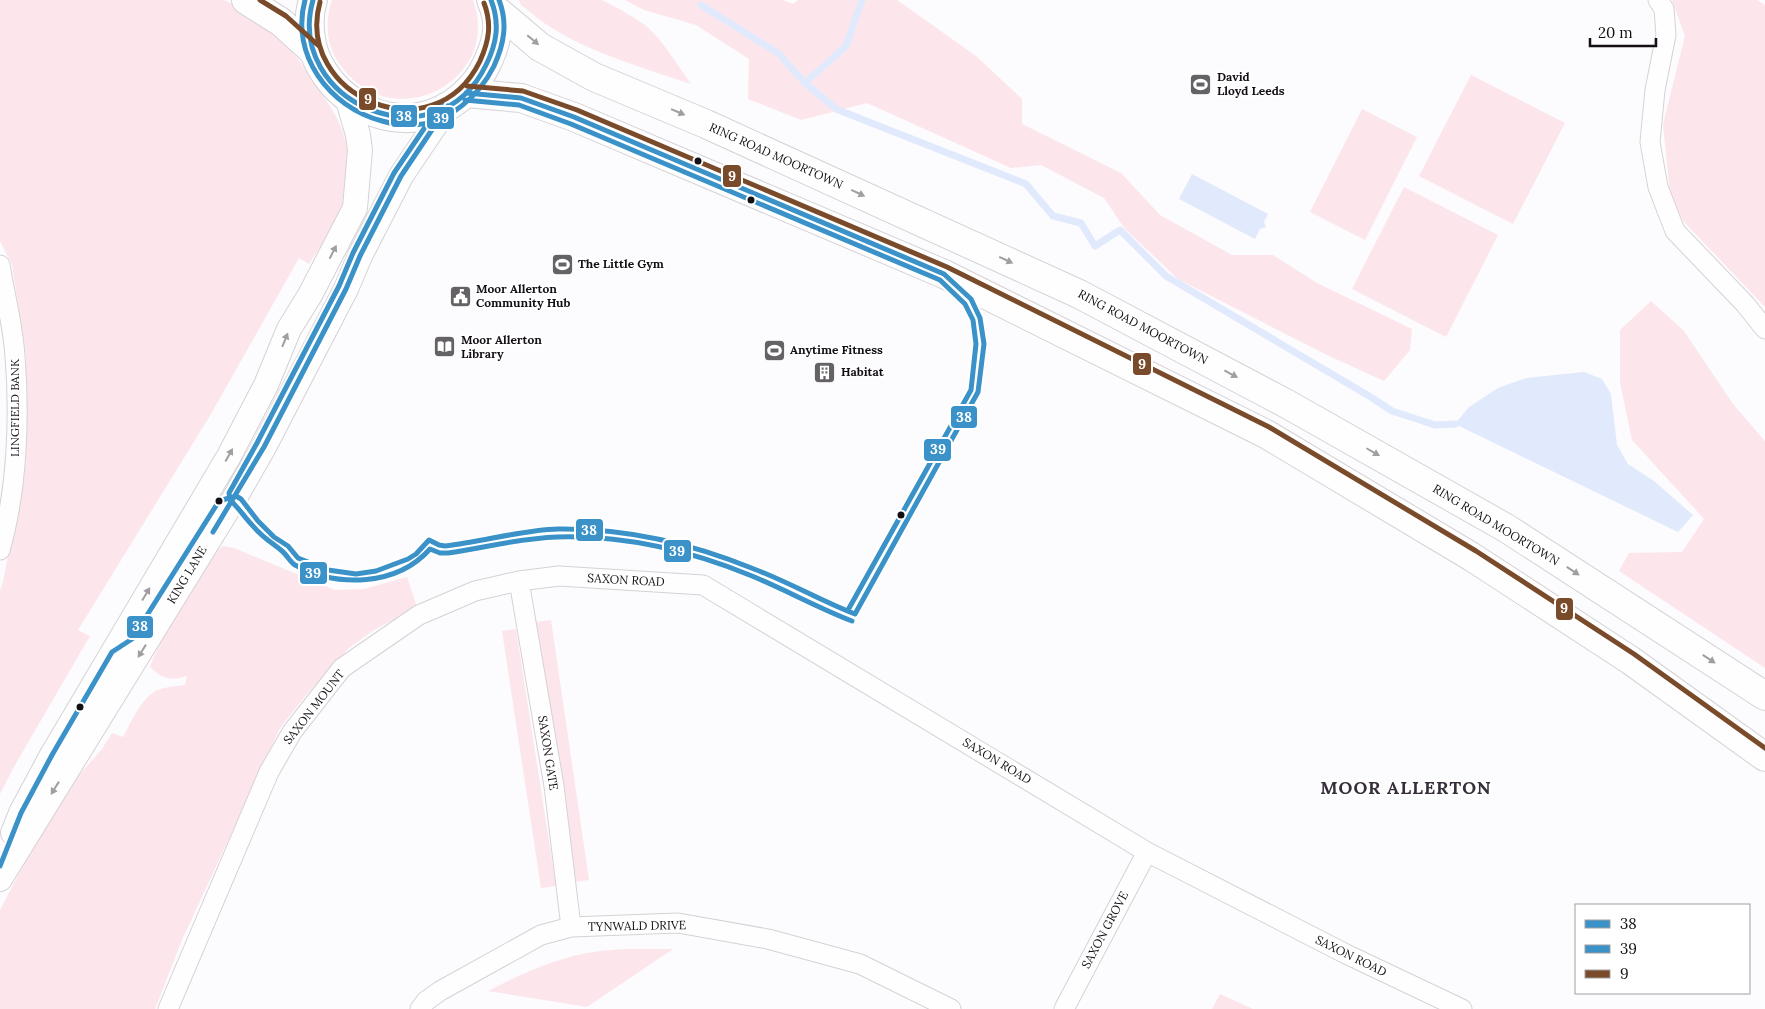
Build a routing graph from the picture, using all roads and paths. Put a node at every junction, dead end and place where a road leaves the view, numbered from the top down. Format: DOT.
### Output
graph roads {
  1 [pos="246,0"];
  2 [pos="313,0"];
  3 [pos="1658,0"];
  4 [pos="493,4"];
  5 [pos="314,52"];
  6 [pos="348,100"];
  7 [pos="457,100"];
  8 [pos="0,265"];
  9 [pos="1765,329"];
  10 [pos="0,550"];
  11 [pos="519,580"];
  12 [pos="1765,696"];
  13 [pos="1765,757"];
  14 [pos="1147,852"];
  15 [pos="0,866"];
  16 [pos="0,879"];
  17 [pos="571,927"];
  18 [pos="168,1009"];
  19 [pos="420,1009"];
  20 [pos="951,1009"];
  21 [pos="1064,1009"];
  22 [pos="1462,1009"];
  1 -- 5 [label="highway"];
  2 -- 5 [label="highway"];
  3 -- 9 [label="street"];
  4 -- 7 [label="highway"];
  4 -- 12 [label="highway, RING ROAD MOORTOWN, one-way"];
  5 -- 6 [label="highway"];
  6 -- 7 [label="highway"];
  15 -- 6 [label="street, KING LANE, one-way"];
  7 -- 13 [label="highway"];
  7 -- 16 [label="street, KING LANE, one-way"];
  8 -- 10 [label="street, LINGFIELD BANK"];
  11 -- 14 [label="street, SAXON ROAD"];
  11 -- 17 [label="street, SAXON GATE"];
  11 -- 18 [label="street, SAXON MOUNT"];
  14 -- 21 [label="street, SAXON GROVE"];
  14 -- 22 [label="street, SAXON ROAD"];
  17 -- 19 [label="street, TYNWALD DRIVE"];
  17 -- 20 [label="street, TYNWALD DRIVE"];
}
